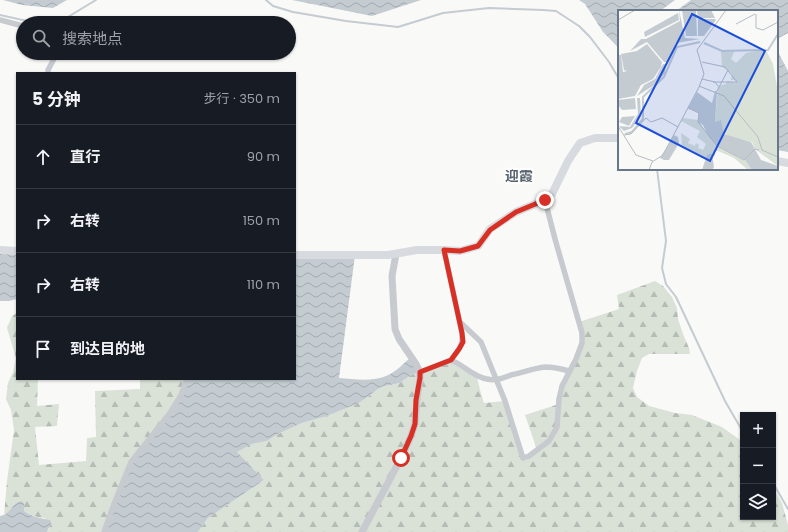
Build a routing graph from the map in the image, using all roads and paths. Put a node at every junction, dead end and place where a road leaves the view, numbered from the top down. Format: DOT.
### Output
graph roads {
  1 [pos="0,20"];
  2 [pos="16,24"];
  3 [pos="53,60"];
  4 [pos="48,72"];
  5 [pos="618,138"];
  6 [pos="778,161"];
  7 [pos="788,163"];
  8 [pos="545,200"];
  9 [pos="0,250"];
  10 [pos="16,250"];
  11 [pos="444,250"];
  12 [pos="396,254"];
  13 [pos="296,255"];
  14 [pos="460,322"];
  15 [pos="451,360"];
  16 [pos="569,371"];
  17 [pos="420,372"];
  18 [pos="187,380"];
  19 [pos="496,380"];
  20 [pos="104,532"];
  21 [pos="362,532"];
  1 -- 2 [label="street"];
  3 -- 4 [label="street"];
  5 -- 8 [label="main road"];
  6 -- 7 [label="main road"];
  8 -- 11 [label="main road"];
  8 -- 16 [label="street"];
  9 -- 10 [label="main road"];
  11 -- 12 [label="main road"];
  11 -- 14 [label="street"];
  12 -- 13 [label="main road"];
  12 -- 17 [label="street"];
  14 -- 15 [label="street"];
  14 -- 19 [label="street"];
  15 -- 17 [label="street"];
  15 -- 19 [label="street"];
  16 -- 19 [label="street"];
  16 -- 19 [label="street"];
  17 -- 21 [label="street"];
  18 -- 20 [label="street"];
}
